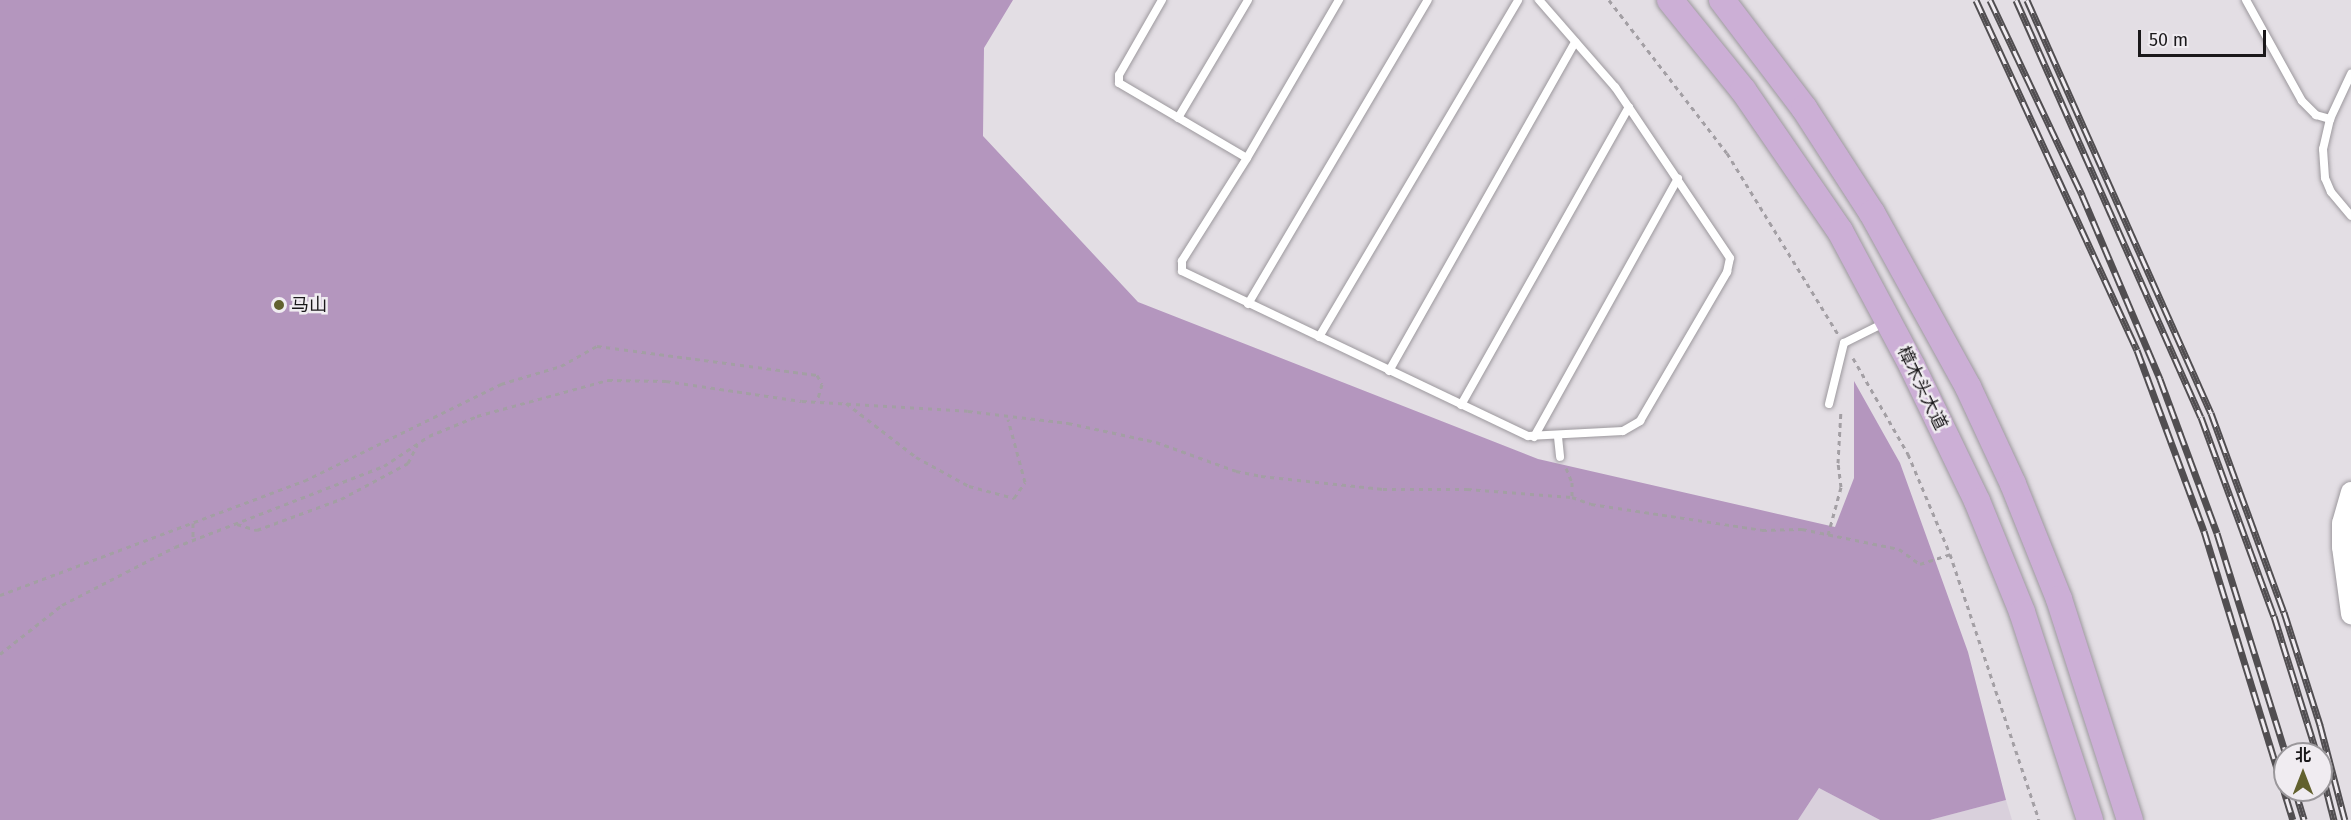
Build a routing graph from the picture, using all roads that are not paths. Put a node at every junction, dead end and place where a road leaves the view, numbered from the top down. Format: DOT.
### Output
graph roads {
  1 [pos="1162,0"];
  2 [pos="1248,0"];
  3 [pos="1339,0"];
  4 [pos="1428,0"];
  5 [pos="1518,0"];
  6 [pos="1539,0"];
  7 [pos="1670,0"];
  8 [pos="1722,0"];
  9 [pos="2246,0"];
  10 [pos="1575,42"];
  11 [pos="2351,74"];
  12 [pos="1629,107"];
  13 [pos="1178,118"];
  14 [pos="2330,119"];
  15 [pos="1247,158"];
  16 [pos="1678,178"];
  17 [pos="2351,216"];
  18 [pos="1248,304"];
  19 [pos="1888,321"];
  20 [pos="1318,337"];
  21 [pos="1389,371"];
  22 [pos="1829,404"];
  23 [pos="1461,405"];
  24 [pos="1534,436"];
  25 [pos="1558,437"];
  26 [pos="1560,457"];
  27 [pos="2351,492"];
  28 [pos="2351,614"];
  29 [pos="2090,820"];
  30 [pos="2130,820"];
  1 -- 13 [label="lane"];
  2 -- 13 [label="lane"];
  3 -- 15 [label="lane"];
  4 -- 18 [label="lane"];
  5 -- 20 [label="lane"];
  6 -- 10 [label="lane"];
  7 -- 19 [label="main road, 樟木头大道"];
  8 -- 30 [label="main road"];
  9 -- 14 [label="lane"];
  10 -- 12 [label="lane"];
  10 -- 21 [label="lane"];
  11 -- 14 [label="lane"];
  12 -- 16 [label="lane"];
  12 -- 23 [label="lane"];
  13 -- 15 [label="lane"];
  14 -- 17 [label="lane"];
  15 -- 18 [label="lane"];
  16 -- 24 [label="lane"];
  16 -- 25 [label="lane"];
  18 -- 20 [label="lane"];
  19 -- 22 [label="lane"];
  19 -- 29 [label="main road, 樟木头大道"];
  20 -- 21 [label="lane"];
  21 -- 23 [label="lane"];
  23 -- 24 [label="lane"];
  24 -- 25 [label="lane"];
  25 -- 26 [label="lane"];
  27 -- 28 [label="street"];
}
